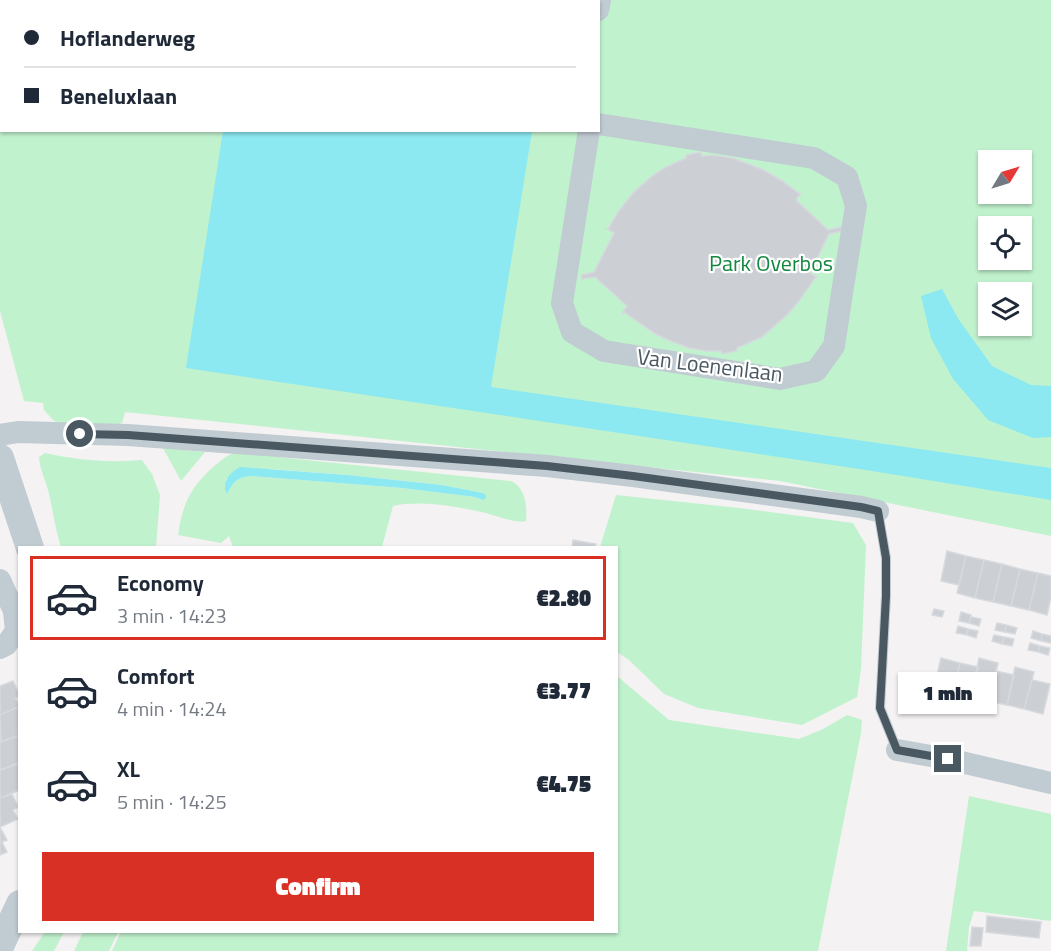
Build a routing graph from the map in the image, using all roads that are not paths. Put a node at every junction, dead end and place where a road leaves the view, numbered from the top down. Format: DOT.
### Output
graph roads {
  1 [pos="600,124"];
  2 [pos="589,132"];
  3 [pos="0,435"];
  4 [pos="0,458"];
  5 [pos="878,511"];
  6 [pos="29,546"];
  7 [pos="0,580"];
  8 [pos="3,647"];
  9 [pos="897,750"];
  10 [pos="1051,783"];
  11 [pos="18,908"];
  12 [pos="0,946"];
  1 -- 2 [label="street, Van Loenenlaan"];
  3 -- 5 [label="street"];
  4 -- 6 [label="street"];
  5 -- 9 [label="lane"];
  7 -- 8 [label="street"];
  9 -- 10 [label="street"];
  11 -- 12 [label="street"];
}
